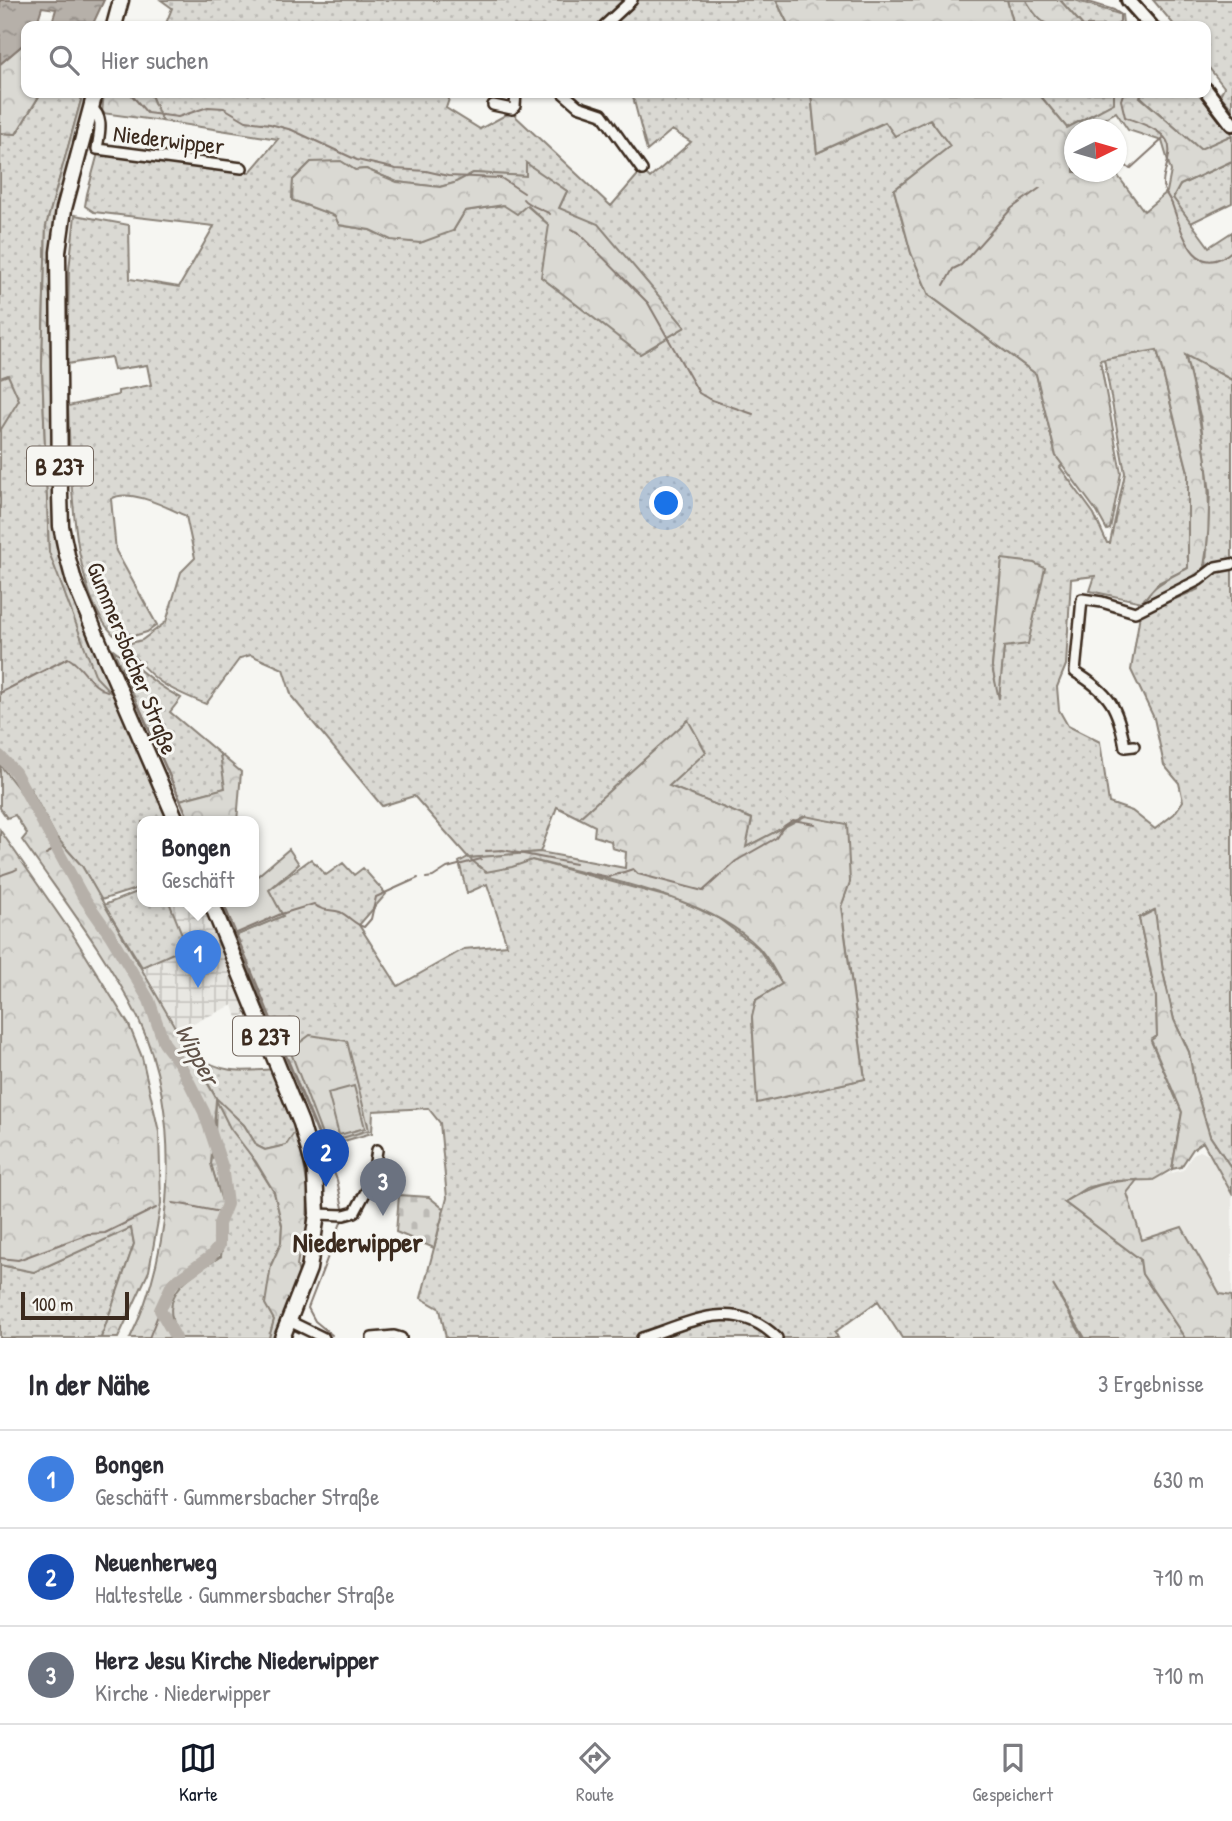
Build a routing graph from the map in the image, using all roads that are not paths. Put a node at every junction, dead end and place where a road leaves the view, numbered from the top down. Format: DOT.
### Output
graph roads {
  1 [pos="121,0"];
  2 [pos="632,0"];
  3 [pos="1128,0"];
  4 [pos="115,21"];
  5 [pos="609,21"];
  6 [pos="1147,21"];
  7 [pos="1211,97"];
  8 [pos="516,98"];
  9 [pos="569,98"];
  10 [pos="93,100"];
  11 [pos="493,105"];
  12 [pos="1232,124"];
  13 [pos="242,168"];
  14 [pos="642,170"];
  15 [pos="1232,564"];
  16 [pos="1134,746"];
  17 [pos="174,816"];
  18 [pos="213,907"];
  19 [pos="377,1150"];
  20 [pos="317,1214"];
  21 [pos="289,1321"];
  22 [pos="282,1338"];
  23 [pos="324,1338"];
  24 [pos="372,1338"];
  25 [pos="401,1338"];
  26 [pos="642,1338"];
  27 [pos="777,1338"];
  1 -- 4 [label="main road"];
  2 -- 5 [label="street"];
  3 -- 6 [label="main road"];
  7 -- 12 [label="main road"];
  8 -- 11 [label="street"];
  9 -- 14 [label="street"];
  10 -- 13 [label="street, Niederwipper"];
  10 -- 17 [label="main road, Gummersbacher Straße / B 237"];
  15 -- 16 [label="street"];
  18 -- 20 [label="main road, B 237"];
  19 -- 20 [label="street"];
  20 -- 21 [label="main road, B 237"];
  21 -- 22 [label="main road, B 237"];
  21 -- 23 [label="street"];
  24 -- 25 [label="street"];
  26 -- 27 [label="street"];
}
